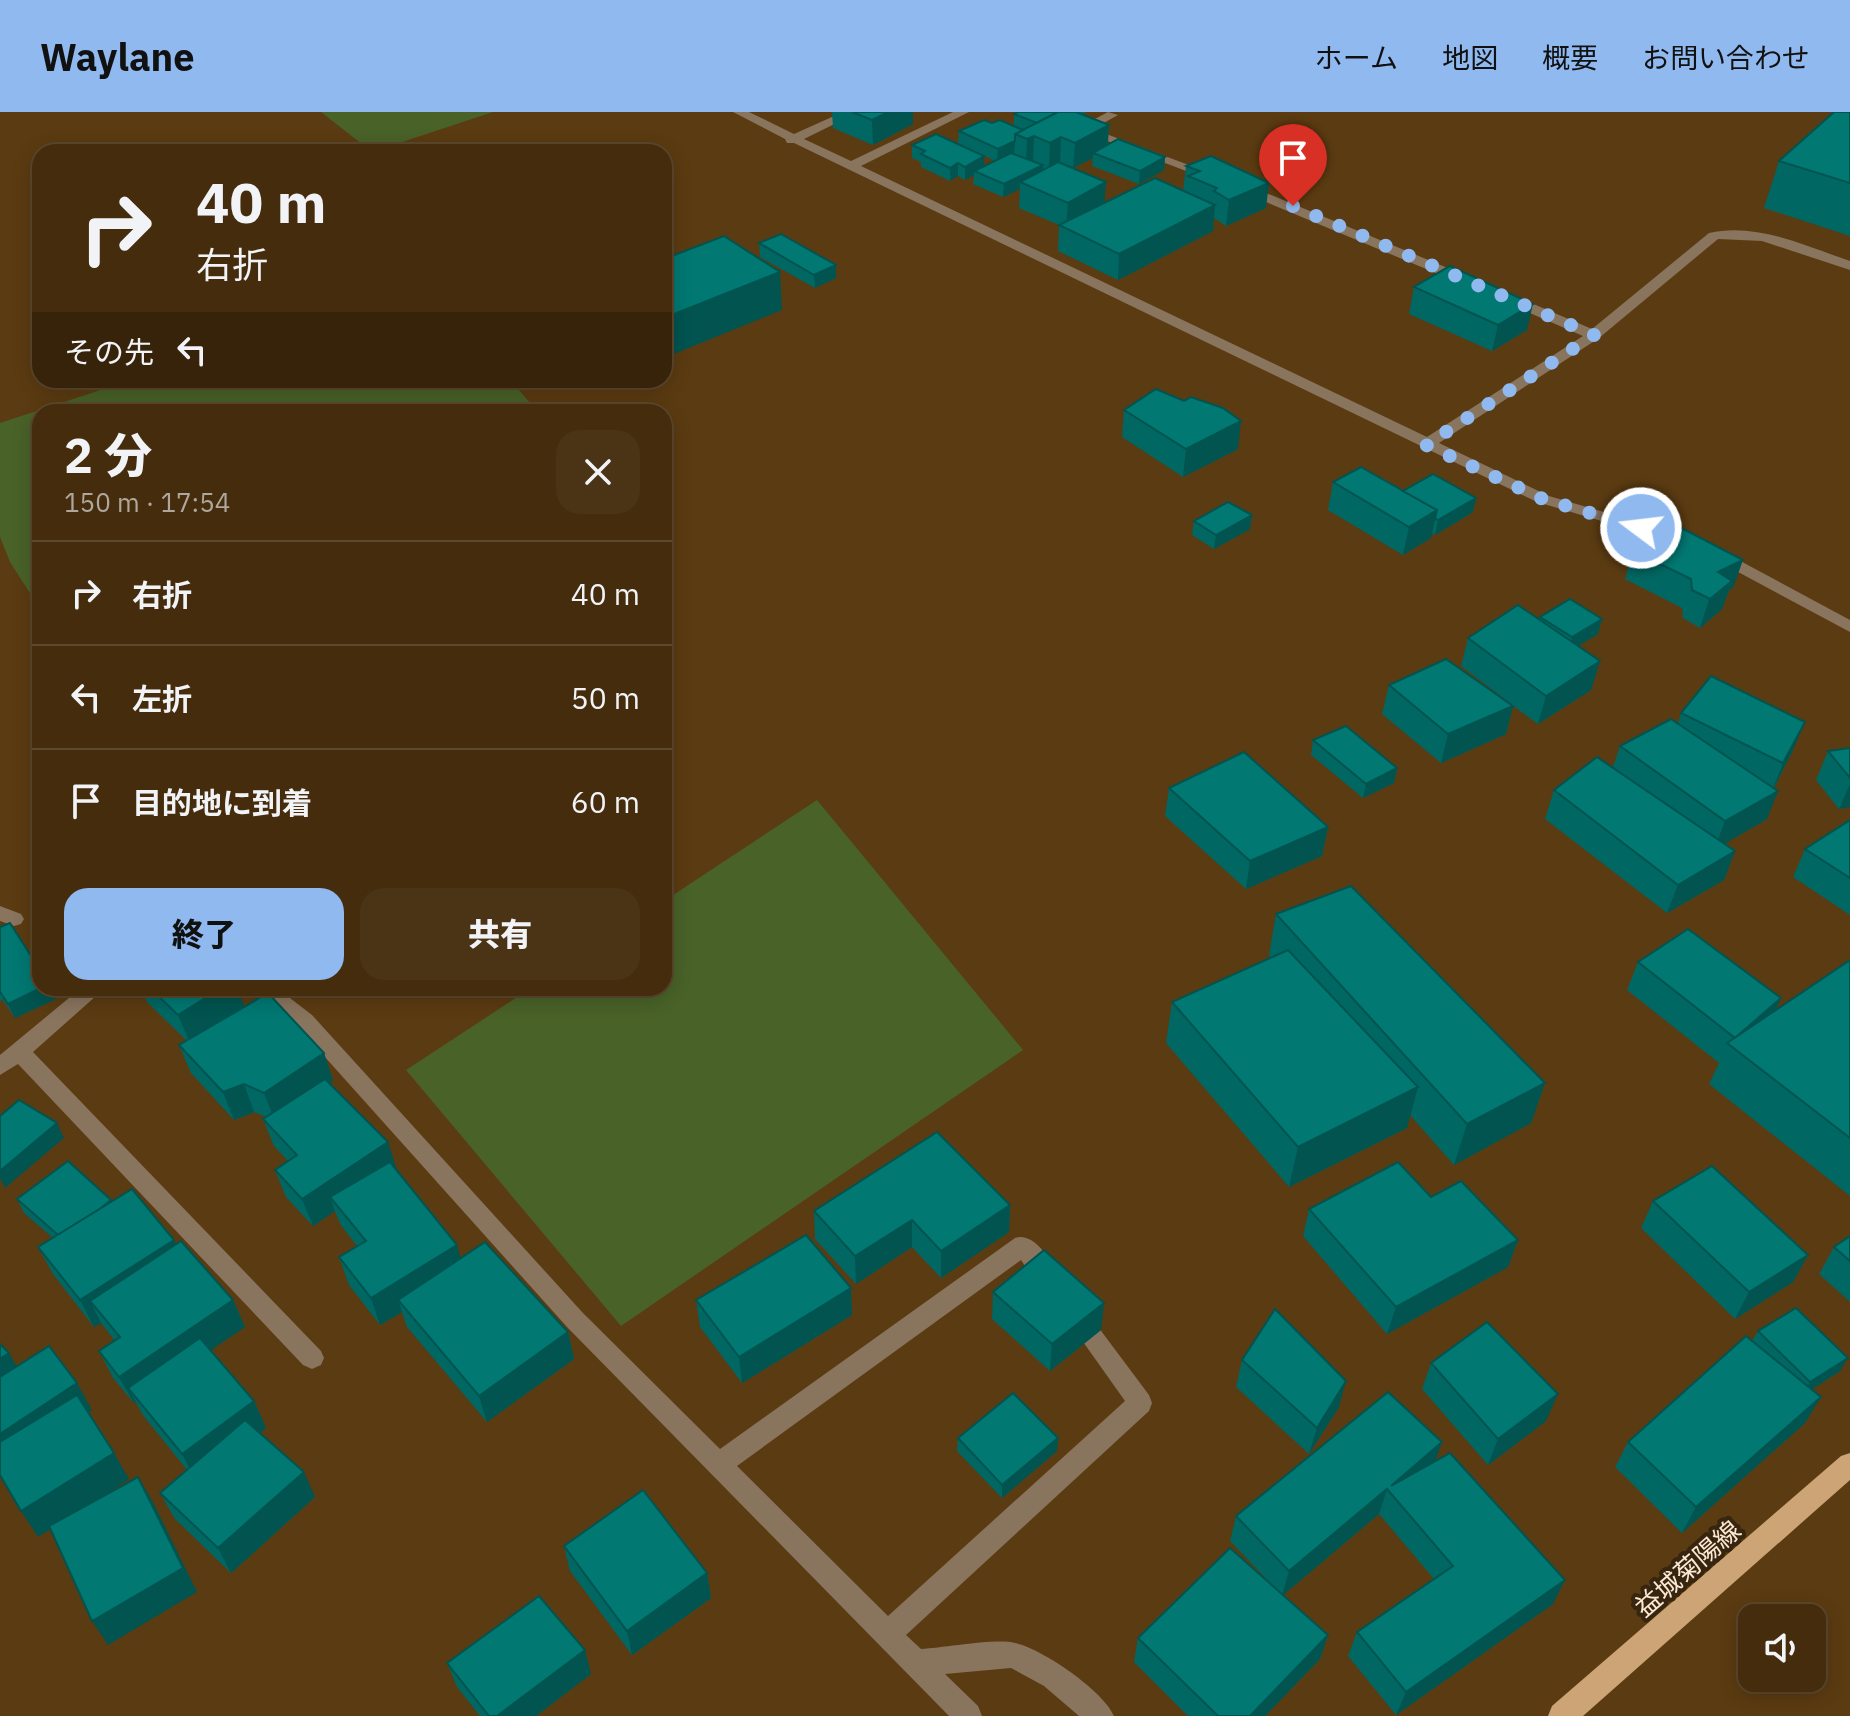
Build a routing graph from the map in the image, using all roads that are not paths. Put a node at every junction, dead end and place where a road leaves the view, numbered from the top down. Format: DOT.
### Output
graph roads {
  1 [pos="739,112"];
  2 [pos="853,112"];
  3 [pos="963,112"];
  4 [pos="1112,115"];
  5 [pos="791,140"];
  6 [pos="848,167"];
  7 [pos="1220,180"];
  8 [pos="1235,185"];
  9 [pos="1850,266"];
  10 [pos="1479,286"];
  11 [pos="1494,292"];
  12 [pos="1594,335"];
  13 [pos="1426,445"];
  14 [pos="1850,627"];
  15 [pos="85,996"];
  16 [pos="273,996"];
  17 [pos="19,1051"];
  18 [pos="0,1067"];
  19 [pos="312,1358"];
  20 [pos="1850,1464"];
  21 [pos="718,1465"];
  22 [pos="888,1634"];
  23 [pos="917,1663"];
  24 [pos="968,1716"];
  25 [pos="1100,1716"];
  26 [pos="1562,1716"];
  1 -- 5 [label="street"];
  2 -- 5 [label="street"];
  3 -- 6 [label="street"];
  4 -- 7 [label="street"];
  5 -- 6 [label="street"];
  6 -- 13 [label="street"];
  8 -- 10 [label="street"];
  9 -- 12 [label="street"];
  11 -- 12 [label="street"];
  12 -- 13 [label="street"];
  13 -- 14 [label="street"];
  15 -- 17 [label="street"];
  16 -- 21 [label="street"];
  17 -- 18 [label="street"];
  17 -- 19 [label="street"];
  20 -- 26 [label="main road, 益城菊陽線"];
  21 -- 22 [label="street"];
  21 -- 22 [label="street"];
  22 -- 23 [label="street"];
  23 -- 24 [label="street"];
  23 -- 25 [label="street"];
}
